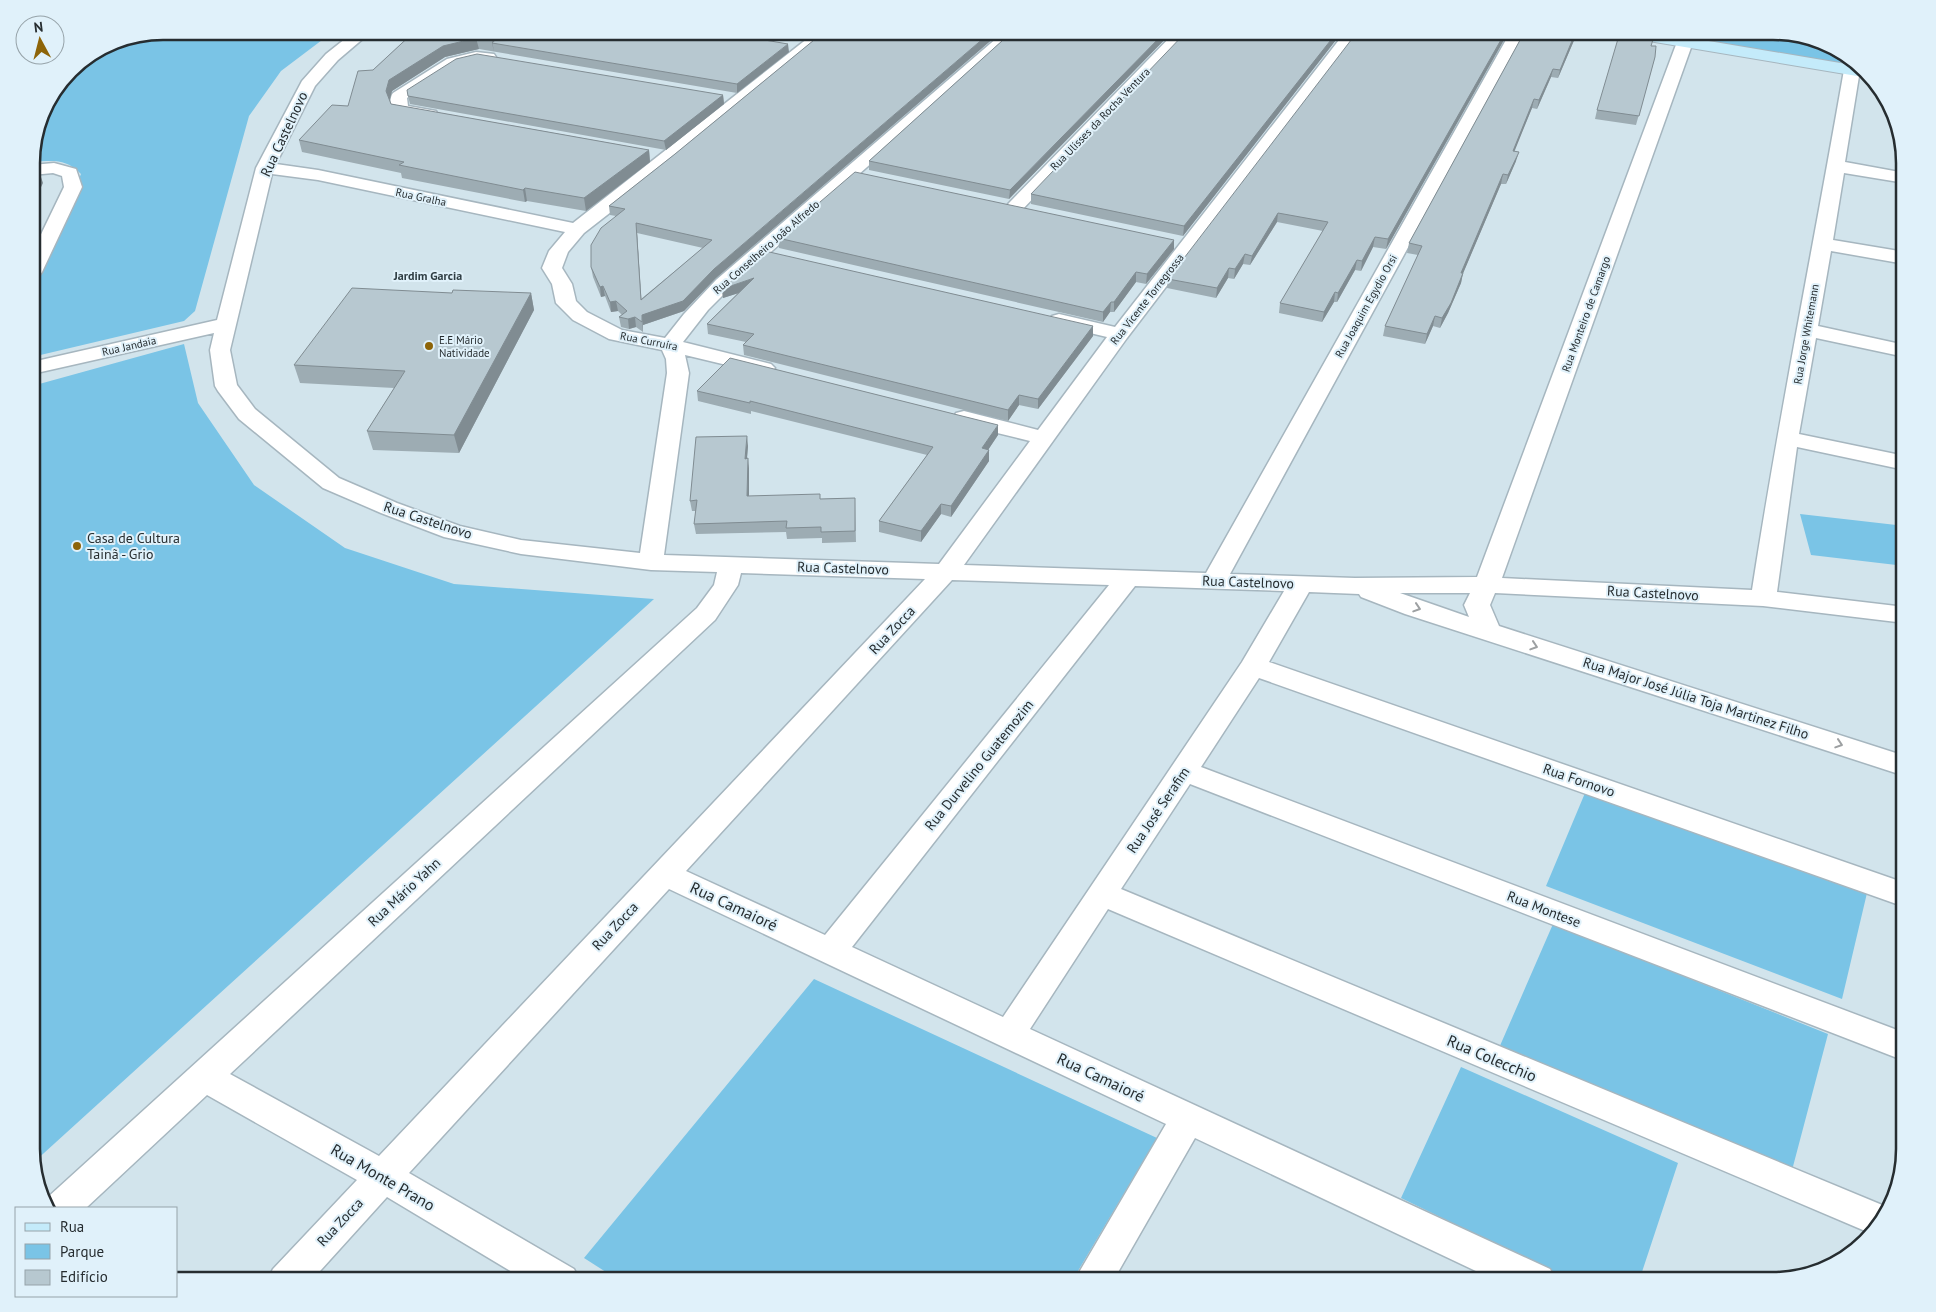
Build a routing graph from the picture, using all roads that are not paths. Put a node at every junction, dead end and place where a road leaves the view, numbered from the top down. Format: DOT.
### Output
graph roads {
  1 [pos="354,40"];
  2 [pos="815,40"];
  3 [pos="1004,40"];
  4 [pos="1176,40"];
  5 [pos="1347,40"];
  6 [pos="1514,40"];
  7 [pos="1673,40"];
  8 [pos="1685,42"];
  9 [pos="788,45"];
  10 [pos="806,48"];
  11 [pos="499,59"];
  12 [pos="1853,70"];
  13 [pos="1856,73"];
  14 [pos="722,96"];
  15 [pos="741,100"];
  16 [pos="448,118"];
  17 [pos="650,155"];
  18 [pos="669,158"];
  19 [pos="1834,166"];
  20 [pos="265,168"];
  21 [pos="40,169"];
  22 [pos="851,173"];
  23 [pos="1896,176"];
  24 [pos="870,177"];
  25 [pos="996,203"];
  26 [pos="1015,207"];
  27 [pos="1034,211"];
  28 [pos="577,229"];
  29 [pos="1170,241"];
  30 [pos="1823,244"];
  31 [pos="1189,245"];
  32 [pos="761,252"];
  33 [pos="40,255"];
  34 [pos="780,256"];
  35 [pos="1896,256"];
  36 [pos="1042,316"];
  37 [pos="227,324"];
  38 [pos="1806,330"];
  39 [pos="1120,334"];
  40 [pos="670,345"];
  41 [pos="1896,349"];
  42 [pos="40,366"];
  43 [pos="785,373"];
  44 [pos="948,414"];
  45 [pos="1044,438"];
  46 [pos="1788,438"];
  47 [pos="1896,461"];
  48 [pos="651,562"];
  49 [pos="731,565"];
  50 [pos="946,572"];
  51 [pos="1128,578"];
  52 [pos="1214,580"];
  53 [pos="1302,583"];
  54 [pos="1487,585"];
  55 [pos="1355,586"];
  56 [pos="1763,598"];
  57 [pos="1896,614"];
  58 [pos="1488,630"];
  59 [pos="1254,666"];
  60 [pos="1896,763"];
  61 [pos="1184,771"];
  62 [pos="664,874"];
  63 [pos="1896,892"];
  64 [pos="1102,894"];
  65 [pos="831,951"];
  66 [pos="1009,1034"];
  67 [pos="1896,1044"];
  68 [pos="204,1076"];
  69 [pos="1188,1118"];
  70 [pos="383,1176"];
  71 [pos="62,1207"];
  72 [pos="1874,1218"];
  73 [pos="294,1272"];
  74 [pos="545,1272"];
  75 [pos="1098,1272"];
  76 [pos="1518,1272"];
  1 -- 20 [label="street, Rua Castelnovo"];
  2 -- 10 [label="street, Rua Curruíra"];
  3 -- 22 [label="street, Rua Conselheiro João Alfredo"];
  4 -- 26 [label="street, Rua Ulisses da Rocha Ventura"];
  5 -- 31 [label="street, Rua Vicente Torregrossa"];
  6 -- 52 [label="street, Rua Joaquim Egydio Orsi"];
  7 -- 8 [label="street"];
  8 -- 12 [label="street"];
  8 -- 54 [label="street, Rua Monteiro de Camargo"];
  9 -- 10 [label="street"];
  10 -- 15 [label="street, Rua Curruíra"];
  11 -- 16 [label="street"];
  13 -- 19 [label="street, Rua Jorge Whitemann"];
  14 -- 15 [label="street"];
  15 -- 18 [label="street, Rua Curruíra"];
  17 -- 18 [label="street"];
  18 -- 28 [label="street, Rua Curruíra"];
  19 -- 23 [label="street"];
  19 -- 30 [label="street, Rua Jorge Whitemann"];
  20 -- 28 [label="street, Rua Gralha"];
  20 -- 37 [label="street, Rua Castelnovo"];
  21 -- 33 [label="street"];
  22 -- 24 [label="street"];
  22 -- 32 [label="street, Rua Conselheiro João Alfredo"];
  25 -- 26 [label="street"];
  26 -- 27 [label="street"];
  28 -- 40 [label="street, Rua Curruíra"];
  29 -- 31 [label="street"];
  30 -- 35 [label="street"];
  30 -- 38 [label="street, Rua Jorge Whitemann"];
  31 -- 39 [label="street, Rua Vicente Torregrossa"];
  32 -- 34 [label="street"];
  32 -- 40 [label="street, Rua Conselheiro João Alfredo"];
  36 -- 39 [label="street"];
  37 -- 42 [label="street, Rua Jandaia"];
  37 -- 48 [label="street, Rua Castelnovo"];
  38 -- 41 [label="street"];
  38 -- 46 [label="street, Rua Jorge Whitemann"];
  39 -- 45 [label="street, Rua Vicente Torregrossa"];
  40 -- 43 [label="street, Rua Curruíra"];
  40 -- 48 [label="street"];
  44 -- 45 [label="street"];
  45 -- 50 [label="street, Rua Vicente Torregrossa"];
  46 -- 47 [label="street"];
  46 -- 56 [label="street, Rua Jorge Whitemann"];
  48 -- 49 [label="street, Rua Castelnovo"];
  49 -- 50 [label="street, Rua Castelnovo"];
  49 -- 68 [label="street, Rua Mário Yahn"];
  50 -- 51 [label="street, Rua Castelnovo"];
  50 -- 62 [label="street, Rua Zocca"];
  51 -- 52 [label="street, Rua Castelnovo"];
  51 -- 65 [label="street, Rua Durvelino Guatemozim"];
  52 -- 53 [label="street, Rua Castelnovo"];
  53 -- 55 [label="street, Rua Castelnovo"];
  53 -- 59 [label="street, Rua José Serafim"];
  54 -- 55 [label="street, Rua Castelnovo"];
  54 -- 56 [label="street, Rua Castelnovo"];
  54 -- 58 [label="street"];
  55 -- 58 [label="street, Rua Major José Júlia Toja Martinez Filho, one-way"];
  56 -- 57 [label="street, Rua Castelnovo"];
  58 -- 60 [label="street, Rua Major José Júlia Toja Martinez Filho, one-way"];
  59 -- 61 [label="street, Rua José Serafim"];
  59 -- 63 [label="street, Rua Fornovo"];
  61 -- 64 [label="street, Rua José Serafim"];
  61 -- 67 [label="street, Rua Montese"];
  62 -- 65 [label="street, Rua Camaioré"];
  62 -- 70 [label="street, Rua Zocca"];
  64 -- 66 [label="street, Rua José Serafim"];
  64 -- 72 [label="street, Rua Colecchio"];
  65 -- 66 [label="street, Rua Camaioré"];
  66 -- 69 [label="street, Rua Camaioré"];
  68 -- 70 [label="street, Rua Monte Prano"];
  68 -- 71 [label="street, Rua Mário Yahn"];
  69 -- 75 [label="street"];
  69 -- 76 [label="street, Rua Camaioré"];
  70 -- 73 [label="street, Rua Zocca"];
  70 -- 74 [label="street, Rua Monte Prano"];
}
